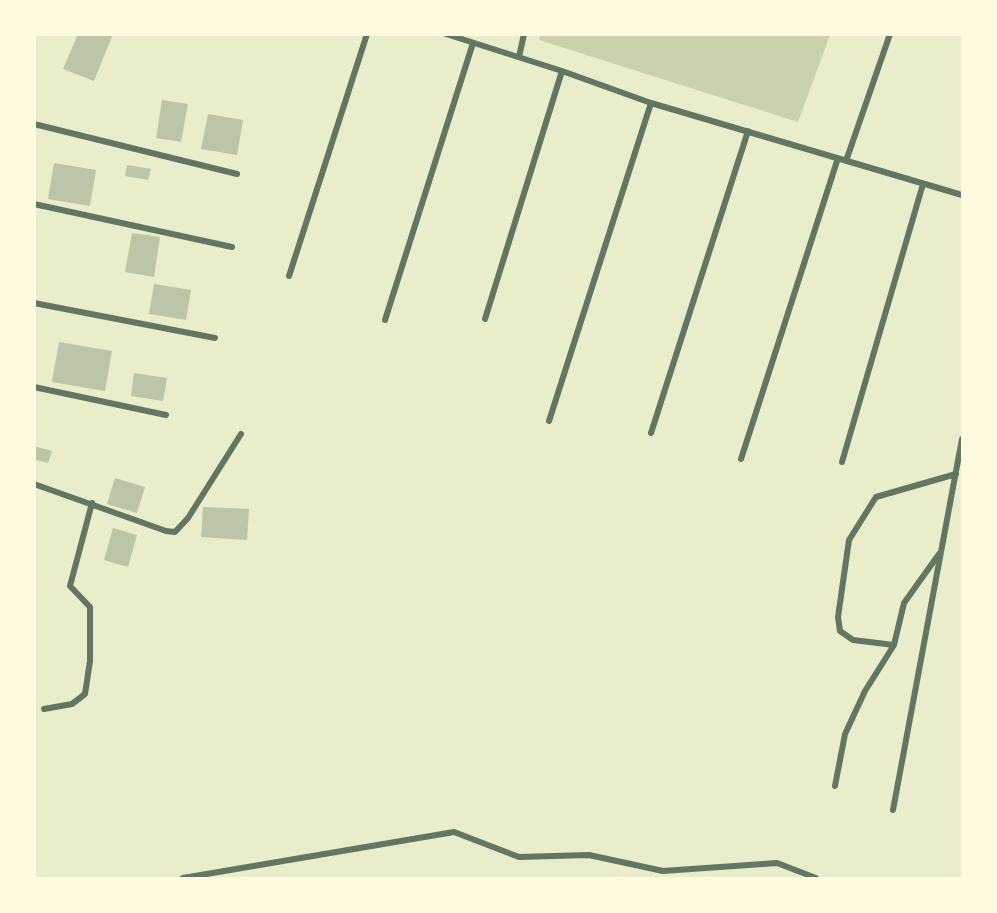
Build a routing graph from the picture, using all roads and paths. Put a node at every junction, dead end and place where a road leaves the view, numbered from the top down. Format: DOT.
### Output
graph roads {
  1 [pos="367,34"];
  2 [pos="446,34"];
  3 [pos="524,34"];
  4 [pos="890,34"];
  5 [pos="473,43"];
  6 [pos="519,57"];
  7 [pos="562,71"];
  8 [pos="651,103"];
  9 [pos="34,124"];
  10 [pos="748,131"];
  11 [pos="838,158"];
  12 [pos="846,161"];
  13 [pos="237,174"];
  14 [pos="923,184"];
  15 [pos="963,195"];
  16 [pos="34,204"];
  17 [pos="232,247"];
  18 [pos="289,276"];
  19 [pos="34,303"];
  20 [pos="485,319"];
  21 [pos="385,320"];
  22 [pos="215,338"];
  23 [pos="34,387"];
  24 [pos="166,415"];
  25 [pos="549,420"];
  26 [pos="241,434"];
  27 [pos="651,434"];
  28 [pos="963,438"];
  29 [pos="741,459"];
  30 [pos="842,462"];
  31 [pos="956,474"];
  32 [pos="34,484"];
  33 [pos="92,503"];
  34 [pos="941,551"];
  35 [pos="894,645"];
  36 [pos="44,709"];
  37 [pos="835,786"];
  38 [pos="893,810"];
  39 [pos="183,879"];
  40 [pos="816,879"];
  1 -- 18 [label="street"];
  2 -- 5 [label="street"];
  3 -- 6 [label="street"];
  4 -- 12 [label="street"];
  5 -- 6 [label="street"];
  5 -- 21 [label="street"];
  6 -- 7 [label="street"];
  7 -- 8 [label="street"];
  7 -- 20 [label="street"];
  8 -- 10 [label="street"];
  8 -- 25 [label="street"];
  9 -- 13 [label="street"];
  10 -- 11 [label="street"];
  10 -- 27 [label="street"];
  11 -- 12 [label="street"];
  11 -- 29 [label="street"];
  12 -- 14 [label="street"];
  14 -- 15 [label="street"];
  14 -- 30 [label="street"];
  16 -- 17 [label="street"];
  19 -- 22 [label="street"];
  23 -- 24 [label="street"];
  26 -- 33 [label="street"];
  28 -- 31 [label="street"];
  31 -- 34 [label="street"];
  31 -- 35 [label="street"];
  32 -- 33 [label="street"];
  33 -- 36 [label="street"];
  34 -- 35 [label="street"];
  34 -- 38 [label="street"];
  35 -- 37 [label="street"];
  39 -- 40 [label="street"];
}
